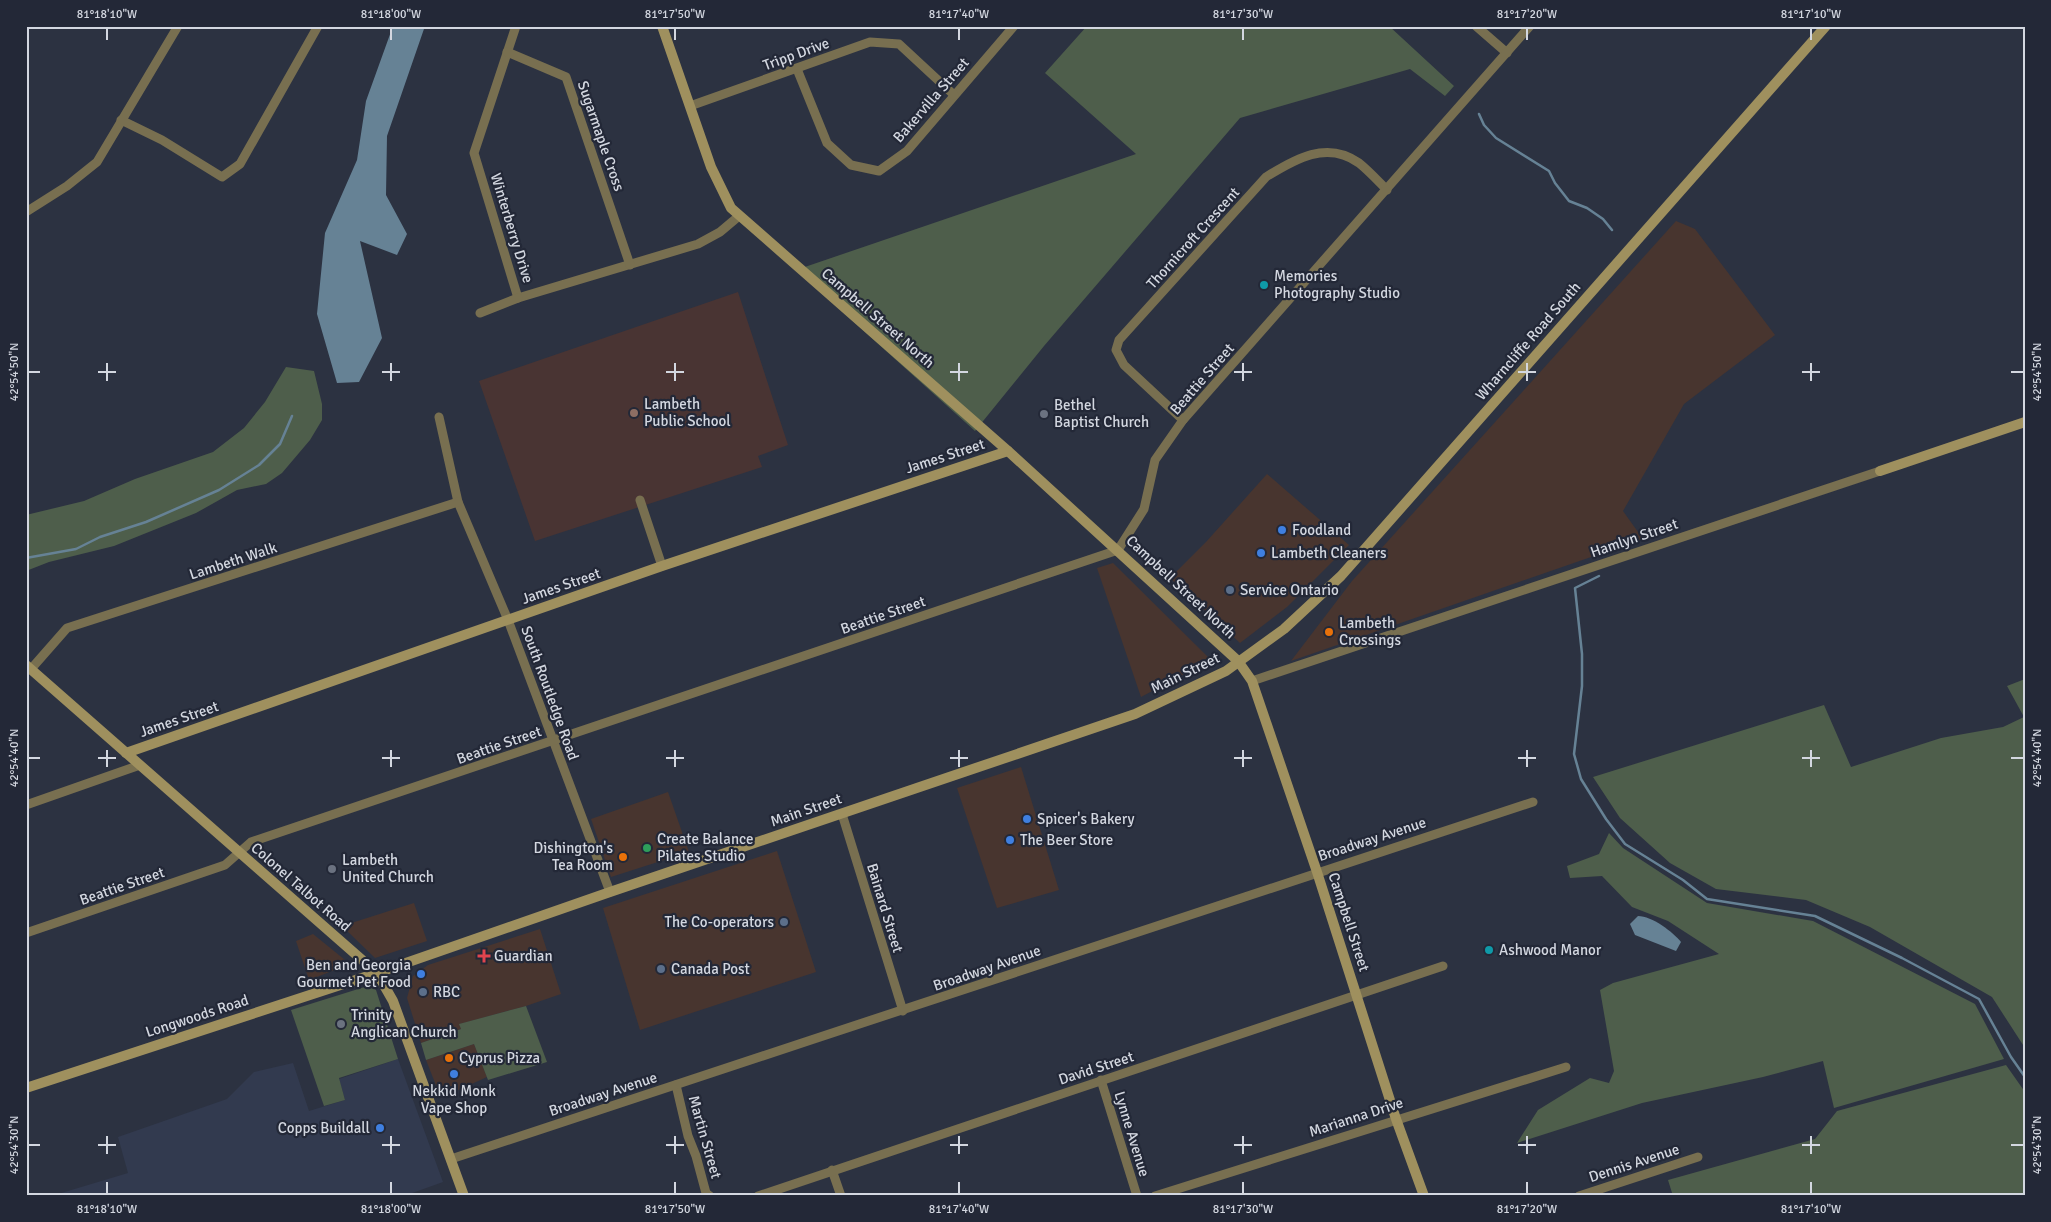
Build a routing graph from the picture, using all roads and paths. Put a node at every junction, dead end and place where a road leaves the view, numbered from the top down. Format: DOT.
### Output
graph roads {
  1 [pos="178,26"];
  2 [pos="318,26"];
  3 [pos="516,26"];
  4 [pos="662,26"];
  5 [pos="1014,26"];
  6 [pos="1476,26"];
  7 [pos="1530,26"];
  8 [pos="1826,26"];
  9 [pos="507,52"];
  10 [pos="1507,54"];
  11 [pos="797,69"];
  12 [pos="954,95"];
  13 [pos="690,106"];
  14 [pos="121,120"];
  15 [pos="1388,190"];
  16 [pos="26,212"];
  17 [pos="739,216"];
  18 [pos="630,265"];
  19 [pos="518,298"];
  20 [pos="480,313"];
  21 [pos="439,417"];
  22 [pos="1183,420"];
  23 [pos="2025,422"];
  24 [pos="1008,450"];
  25 [pos="1880,471"];
  26 [pos="640,500"];
  27 [pos="458,502"];
  28 [pos="1118,550"];
  29 [pos="662,566"];
  30 [pos="508,620"];
  31 [pos="1238,661"];
  32 [pos="29,667"];
  33 [pos="1252,681"];
  34 [pos="552,741"];
  35 [pos="126,753"];
  36 [pos="140,765"];
  37 [pos="1533,802"];
  38 [pos="26,805"];
  39 [pos="842,814"];
  40 [pos="239,852"];
  41 [pos="1317,872"];
  42 [pos="610,892"];
  43 [pos="26,933"];
  44 [pos="1443,966"];
  45 [pos="377,973"];
  46 [pos="1356,996"];
  47 [pos="903,1011"];
  48 [pos="1566,1067"];
  49 [pos="1101,1080"];
  50 [pos="676,1085"];
  51 [pos="26,1088"];
  52 [pos="1396,1119"];
  53 [pos="1698,1157"];
  54 [pos="451,1159"];
  55 [pos="832,1170"];
  56 [pos="464,1196"];
  57 [pos="710,1196"];
  58 [pos="758,1196"];
  59 [pos="841,1196"];
  60 [pos="1137,1196"];
  61 [pos="1154,1196"];
  62 [pos="1424,1196"];
  63 [pos="1579,1196"];
  1 -- 14 [label="street"];
  2 -- 14 [label="street"];
  3 -- 9 [label="street, Winterberry Drive"];
  4 -- 13 [label="main road, Campbell Street North"];
  5 -- 12 [label="street, Bakervilla Street"];
  6 -- 10 [label="street"];
  7 -- 10 [label="street, Beattie Street"];
  8 -- 31 [label="main road, Wharncliffe Road South"];
  9 -- 18 [label="street, Sugarmaple Cross"];
  9 -- 19 [label="street, Winterberry Drive"];
  10 -- 15 [label="street, Beattie Street"];
  11 -- 12 [label="street, Tripp Drive"];
  11 -- 12 [label="street, Bakervilla Street"];
  11 -- 13 [label="street, Tripp Drive"];
  13 -- 17 [label="main road, Campbell Street North"];
  14 -- 16 [label="street"];
  15 -- 22 [label="street, Beattie Street"];
  15 -- 22 [label="street, Thornicroft Crescent"];
  17 -- 18 [label="street, Winterberry Drive"];
  17 -- 24 [label="main road, Campbell Street North"];
  18 -- 19 [label="street, Winterberry Drive"];
  19 -- 20 [label="street"];
  21 -- 27 [label="street, South Routledge Road"];
  22 -- 28 [label="street, Beattie Street"];
  23 -- 25 [label="main road, Hamlyn Street"];
  24 -- 28 [label="main road, Campbell Street North"];
  24 -- 29 [label="main road, James Street"];
  25 -- 33 [label="street, Hamlyn Street"];
  26 -- 29 [label="street"];
  27 -- 30 [label="street, South Routledge Road"];
  27 -- 32 [label="street, Lambeth Walk"];
  28 -- 31 [label="main road, Campbell Street North"];
  28 -- 34 [label="street, Beattie Street"];
  29 -- 30 [label="main road, James Street"];
  30 -- 34 [label="street, South Routledge Road"];
  30 -- 35 [label="main road, James Street"];
  31 -- 33 [label="main road, Campbell Street"];
  31 -- 39 [label="main road, Main Street"];
  32 -- 35 [label="main road, Colonel Talbot Road"];
  33 -- 41 [label="main road, Campbell Street"];
  34 -- 40 [label="street, Beattie Street"];
  34 -- 42 [label="street, South Routledge Road"];
  35 -- 36 [label="main road, Colonel Talbot Road"];
  36 -- 38 [label="street"];
  36 -- 40 [label="main road, Colonel Talbot Road"];
  37 -- 41 [label="street, Broadway Avenue"];
  39 -- 42 [label="main road, Main Street"];
  39 -- 47 [label="street, Bainard Street"];
  40 -- 43 [label="street, Beattie Street"];
  40 -- 45 [label="main road, Colonel Talbot Road"];
  41 -- 46 [label="main road, Campbell Street"];
  41 -- 47 [label="street, Broadway Avenue"];
  42 -- 45 [label="main road, Main Street"];
  44 -- 46 [label="street, David Street"];
  45 -- 51 [label="main road, Longwoods Road"];
  45 -- 54 [label="main road, Colonel Talbot Road"];
  46 -- 49 [label="street, David Street"];
  46 -- 52 [label="main road, Campbell Street"];
  47 -- 50 [label="street, Broadway Avenue"];
  48 -- 52 [label="street, Marianna Drive"];
  49 -- 55 [label="street, David Street"];
  49 -- 60 [label="street, Lynne Avenue"];
  50 -- 54 [label="street, Broadway Avenue"];
  50 -- 57 [label="street, Martin Street"];
  52 -- 61 [label="street, Marianna Drive"];
  52 -- 62 [label="main road, Campbell Street"];
  53 -- 63 [label="street, Dennis Avenue"];
  54 -- 56 [label="main road, Colonel Talbot Road"];
  55 -- 58 [label="street, David Street"];
  55 -- 59 [label="street"];
}
